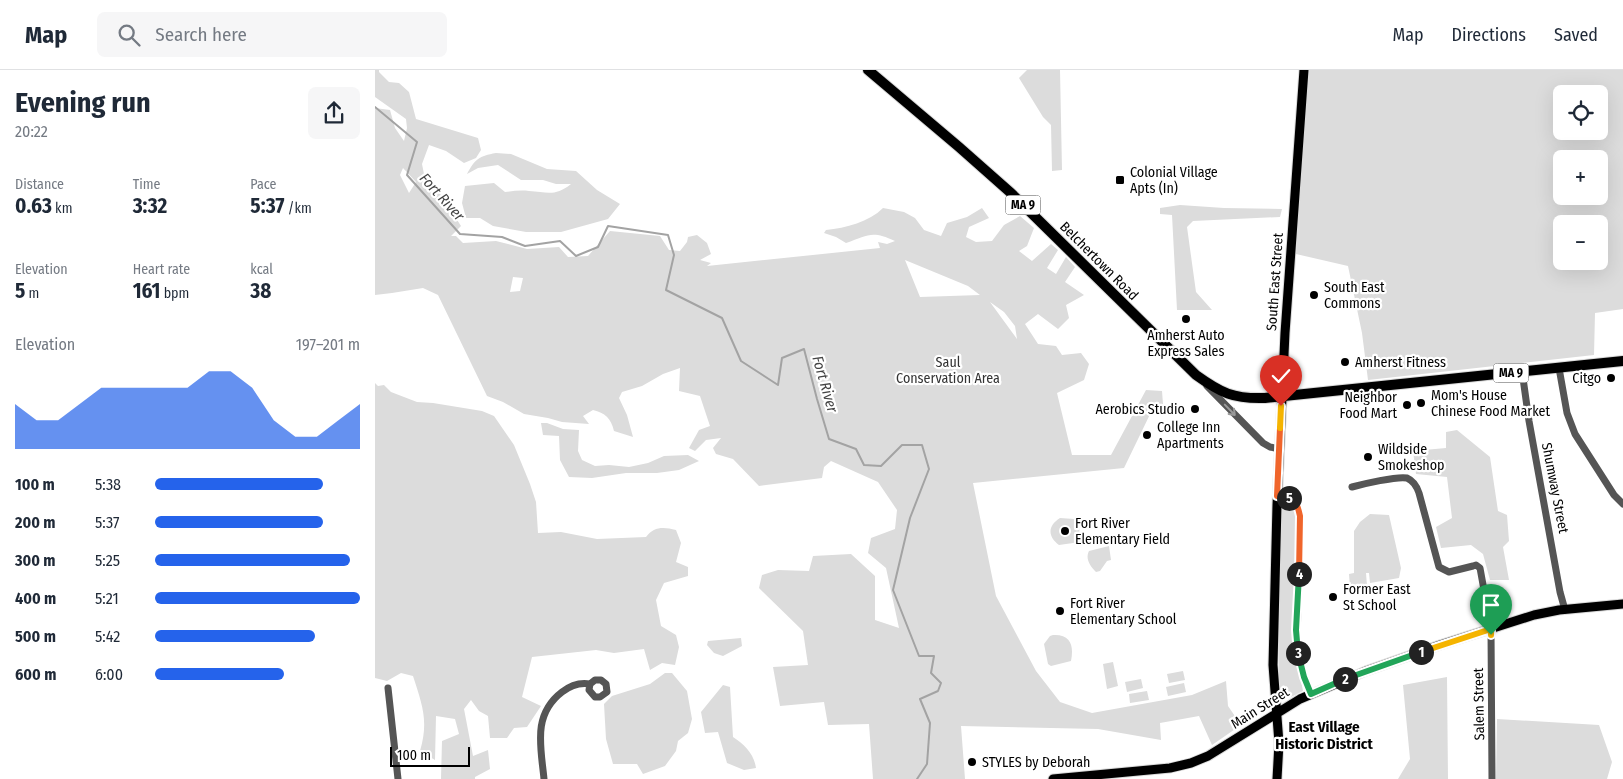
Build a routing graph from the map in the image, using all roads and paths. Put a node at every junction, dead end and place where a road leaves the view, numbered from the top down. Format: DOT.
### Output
graph roads {
  1 [pos="868,70"];
  2 [pos="1303,70"];
  3 [pos="1623,361"];
  4 [pos="1559,368"];
  5 [pos="1522,372"];
  6 [pos="1196,375"];
  7 [pos="1282,396"];
  8 [pos="1279,449"];
  9 [pos="1352,486"];
  10 [pos="1277,496"];
  11 [pos="1623,504"];
  12 [pos="1623,604"];
  13 [pos="1565,610"];
  14 [pos="1491,629"];
  15 [pos="591,684"];
  16 [pos="388,688"];
  17 [pos="1311,694"];
  18 [pos="1277,714"];
  19 [pos="398,779"];
  20 [pos="544,779"];
  21 [pos="1053,779"];
  22 [pos="1277,779"];
  23 [pos="1492,779"];
  1 -- 6 [label="highway, Belchertown Road / MA 9"];
  2 -- 7 [label="main road, South East Street"];
  3 -- 4 [label="highway, MA 9"];
  4 -- 5 [label="highway, MA 9"];
  4 -- 11 [label="street"];
  5 -- 7 [label="highway, MA 9"];
  5 -- 13 [label="street, Shumway Street"];
  6 -- 7 [label="highway, Belchertown Road / MA 9"];
  6 -- 8 [label="street, Belchertown Road, one-way"];
  7 -- 8 [label="main road, South East Street"];
  8 -- 10 [label="main road, South East Street"];
  9 -- 14 [label="street, Salem Street"];
  10 -- 17 [label="street"];
  10 -- 18 [label="main road, South East Street"];
  12 -- 13 [label="main road, Main Street"];
  13 -- 14 [label="main road, Main Street"];
  14 -- 17 [label="main road, Main Street"];
  14 -- 23 [label="street, Salem Street"];
  15 -- 20 [label="street"];
  16 -- 19 [label="street"];
  17 -- 18 [label="main road, Main Street"];
  18 -- 21 [label="main road, Main Street"];
  18 -- 22 [label="main road, South East Street"];
}
